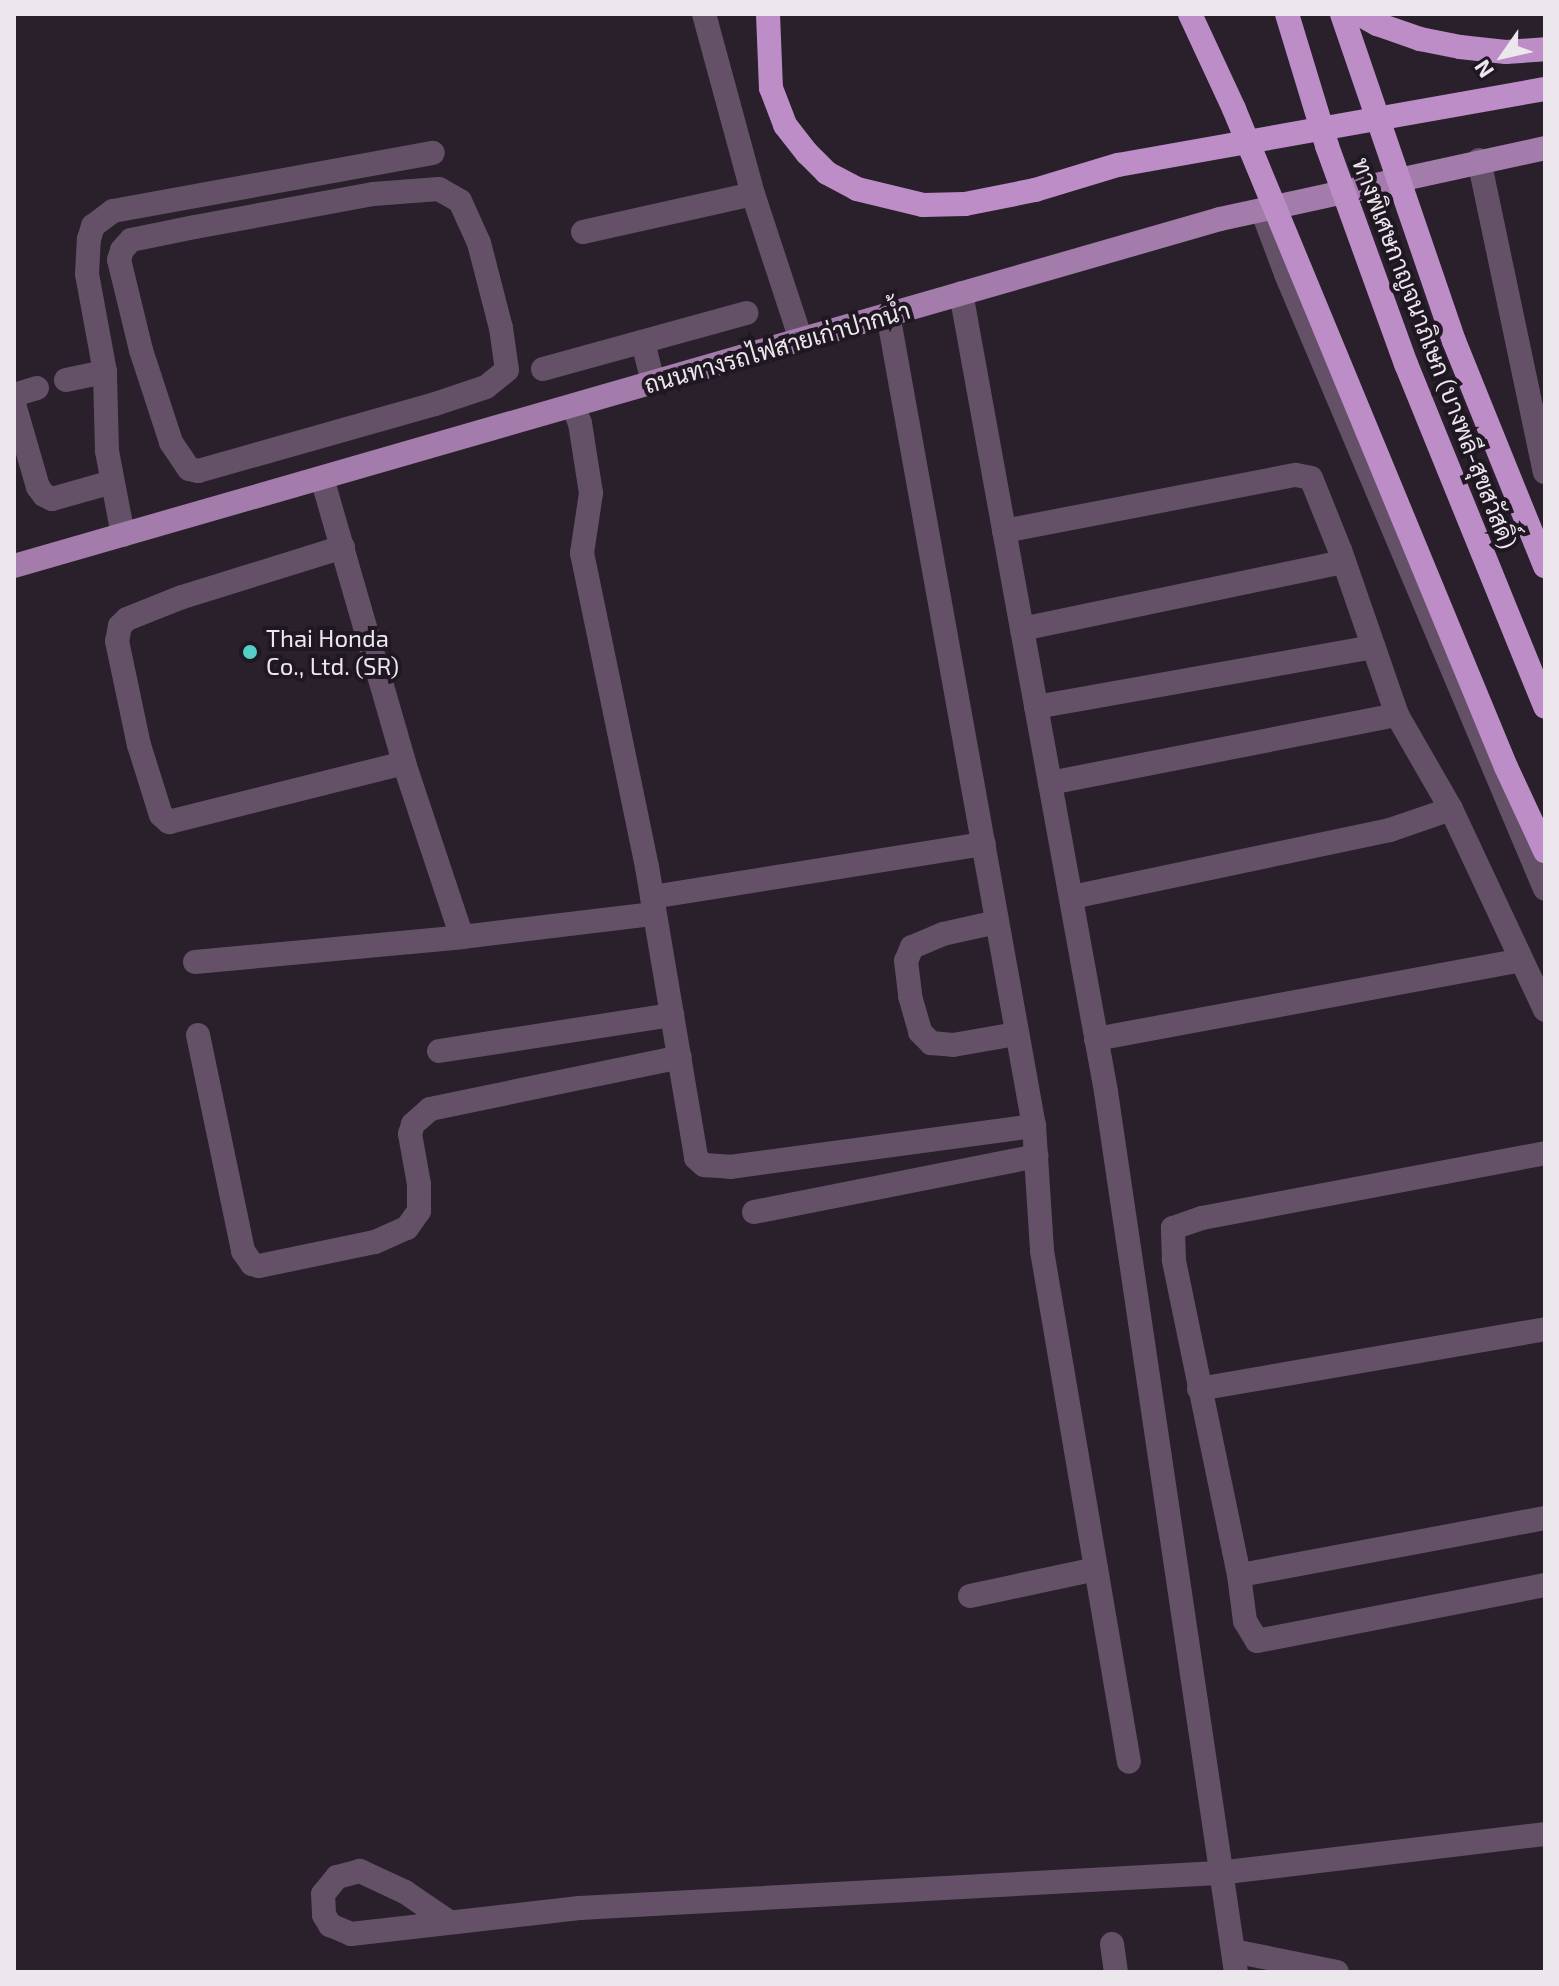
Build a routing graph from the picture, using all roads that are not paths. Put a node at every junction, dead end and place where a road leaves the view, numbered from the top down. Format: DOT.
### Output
graph roads {
  1 [pos="704,14"];
  2 [pos="768,14"];
  3 [pos="1190,14"];
  4 [pos="1287,14"];
  5 [pos="1342,14"];
  6 [pos="1359,14"];
  7 [pos="1545,49"];
  8 [pos="1545,89"];
  9 [pos="1545,148"];
  10 [pos="433,153"];
  11 [pos="1479,160"];
  12 [pos="753,194"];
  13 [pos="1262,210"];
  14 [pos="583,232"];
  15 [pos="89,239"];
  16 [pos="122,250"];
  17 [pos="961,293"];
  18 [pos="746,313"];
  19 [pos="888,314"];
  20 [pos="801,340"];
  21 [pos="643,342"];
  22 [pos="543,369"];
  23 [pos="105,372"];
  24 [pos="66,380"];
  25 [pos="653,382"];
  26 [pos="14,404"];
  27 [pos="573,406"];
  28 [pos="1545,472"];
  29 [pos="322,478"];
  30 [pos="112,482"];
  31 [pos="1004,531"];
  32 [pos="123,535"];
  33 [pos="343,547"];
  34 [pos="1344,562"];
  35 [pos="14,566"];
  36 [pos="1545,566"];
  37 [pos="1022,629"];
  38 [pos="1374,647"];
  39 [pos="1036,707"];
  40 [pos="1545,707"];
  41 [pos="1397,715"];
  42 [pos="404,763"];
  43 [pos="1050,783"];
  44 [pos="1451,809"];
  45 [pos="984,844"];
  46 [pos="1545,851"];
  47 [pos="1545,889"];
  48 [pos="1071,897"];
  49 [pos="652,906"];
  50 [pos="997,922"];
  51 [pos="462,937"];
  52 [pos="1521,960"];
  53 [pos="195,962"];
  54 [pos="1545,1010"];
  55 [pos="672,1015"];
  56 [pos="1016,1034"];
  57 [pos="198,1035"];
  58 [pos="1096,1039"];
  59 [pos="439,1051"];
  60 [pos="680,1057"];
  61 [pos="1034,1126"];
  62 [pos="1545,1153"];
  63 [pos="1037,1156"];
  64 [pos="754,1212"];
  65 [pos="1545,1329"];
  66 [pos="1199,1389"];
  67 [pos="1545,1518"];
  68 [pos="1096,1569"];
  69 [pos="1239,1575"];
  70 [pos="1545,1585"];
  71 [pos="970,1596"];
  72 [pos="1129,1762"];
  73 [pos="1545,1834"];
  74 [pos="1220,1883"];
  75 [pos="449,1922"];
  76 [pos="1112,1944"];
  77 [pos="1234,1961"];
  78 [pos="1116,1972"];
  79 [pos="1337,1972"];
  1 -- 12 [label="street"];
  2 -- 8 [label="highway"];
  3 -- 46 [label="highway, bridge"];
  4 -- 40 [label="highway, ทางพิเศษกาญจนาภิเษก (บางพลี-สุขสวัสดิ์), bridge"];
  5 -- 36 [label="highway, ทางพิเศษกาญจนาภิเษก (บางพลี-สุขสวัสดิ์), bridge"];
  6 -- 7 [label="highway"];
  9 -- 11 [label="main road, ถนนทางรถไฟสายเก่าปากน้ำ"];
  10 -- 15 [label="street"];
  11 -- 13 [label="main road, ถนนทางรถไฟสายเก่าปากน้ำ"];
  11 -- 28 [label="street"];
  12 -- 14 [label="street"];
  12 -- 20 [label="street"];
  13 -- 17 [label="main road, ถนนทางรถไฟสายเก่าปากน้ำ"];
  13 -- 47 [label="street"];
  15 -- 16 [label="street"];
  15 -- 23 [label="street"];
  16 -- 16 [label="street"];
  17 -- 19 [label="main road, ถนนทางรถไฟสายเก่าปากน้ำ"];
  17 -- 31 [label="street"];
  18 -- 21 [label="street"];
  19 -- 20 [label="main road, ถนนทางรถไฟสายเก่าปากน้ำ"];
  19 -- 45 [label="street"];
  20 -- 25 [label="main road, ถนนทางรถไฟสายเก่าปากน้ำ"];
  21 -- 22 [label="street"];
  21 -- 25 [label="street"];
  23 -- 24 [label="street"];
  23 -- 30 [label="street"];
  25 -- 27 [label="main road, ถนนทางรถไฟสายเก่าปากน้ำ"];
  26 -- 30 [label="street"];
  27 -- 29 [label="main road, ถนนทางรถไฟสายเก่าปากน้ำ"];
  27 -- 49 [label="street"];
  29 -- 32 [label="main road, ถนนทางรถไฟสายเก่าปากน้ำ"];
  29 -- 33 [label="street"];
  30 -- 32 [label="street"];
  31 -- 34 [label="street"];
  31 -- 37 [label="street"];
  32 -- 35 [label="main road, ถนนทางรถไฟสายเก่าปากน้ำ"];
  33 -- 42 [label="street"];
  33 -- 42 [label="street"];
  34 -- 37 [label="street"];
  34 -- 38 [label="street"];
  37 -- 39 [label="street"];
  38 -- 39 [label="street"];
  38 -- 41 [label="street"];
  39 -- 43 [label="street"];
  41 -- 43 [label="street"];
  41 -- 44 [label="street"];
  42 -- 51 [label="street"];
  43 -- 48 [label="street"];
  44 -- 48 [label="street"];
  44 -- 52 [label="street"];
  45 -- 49 [label="street"];
  45 -- 50 [label="street"];
  48 -- 58 [label="street"];
  49 -- 51 [label="street"];
  49 -- 55 [label="street"];
  50 -- 56 [label="street"];
  50 -- 56 [label="street"];
  51 -- 53 [label="street"];
  52 -- 54 [label="street"];
  52 -- 58 [label="street"];
  55 -- 59 [label="street"];
  55 -- 60 [label="street"];
  56 -- 61 [label="street"];
  57 -- 60 [label="street"];
  58 -- 74 [label="street"];
  60 -- 61 [label="street"];
  61 -- 63 [label="street"];
  62 -- 66 [label="street"];
  63 -- 64 [label="street"];
  63 -- 68 [label="street"];
  65 -- 66 [label="street"];
  66 -- 69 [label="street"];
  67 -- 69 [label="street"];
  68 -- 71 [label="street"];
  68 -- 72 [label="street"];
  69 -- 70 [label="street"];
  73 -- 74 [label="street"];
  74 -- 75 [label="street"];
  74 -- 77 [label="street"];
  75 -- 75 [label="street"];
  76 -- 78 [label="street"];
  77 -- 79 [label="street"];
}
